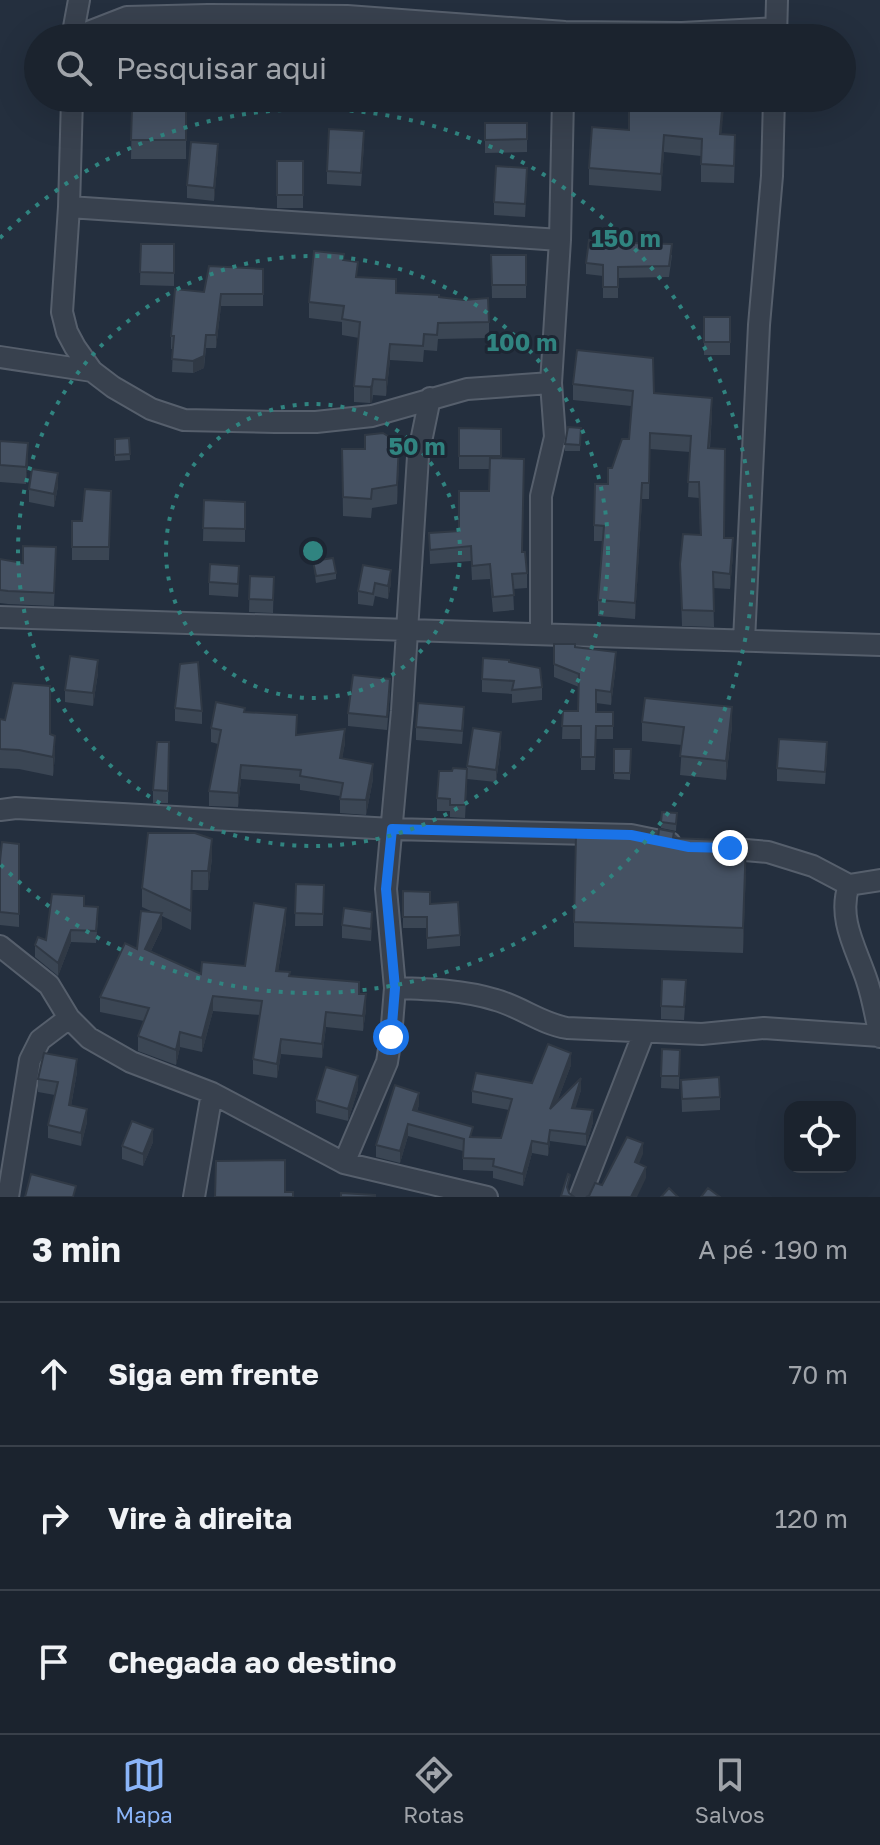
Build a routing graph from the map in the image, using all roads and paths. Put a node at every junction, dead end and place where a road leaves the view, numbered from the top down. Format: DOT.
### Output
graph roads {
  1 [pos="79,0"];
  2 [pos="777,0"];
  3 [pos="347,8"];
  4 [pos="75,24"];
  5 [pos="108,24"];
  6 [pos="476,24"];
  7 [pos="777,24"];
  8 [pos="72,112"];
  9 [pos="563,112"];
  10 [pos="774,112"];
  11 [pos="69,207"];
  12 [pos="560,240"];
  13 [pos="0,357"];
  14 [pos="92,371"];
  15 [pos="551,383"];
  16 [pos="430,398"];
  17 [pos="0,617"];
  18 [pos="407,631"];
  19 [pos="541,633"];
  20 [pos="744,641"];
  21 [pos="880,645"];
  22 [pos="0,810"];
  23 [pos="392,829"];
  24 [pos="880,880"];
  25 [pos="849,885"];
  26 [pos="0,946"];
  27 [pos="395,988"];
  28 [pos="69,1018"];
  29 [pos="644,1032"];
  30 [pos="880,1036"];
  31 [pos="212,1093"];
  32 [pos="344,1163"];
  33 [pos="8,1197"];
  34 [pos="194,1197"];
  35 [pos="487,1197"];
  36 [pos="580,1197"];
  1 -- 4 [label="street"];
  2 -- 7 [label="street"];
  3 -- 5 [label="street"];
  3 -- 6 [label="street"];
  8 -- 11 [label="street"];
  9 -- 12 [label="street"];
  10 -- 20 [label="street"];
  11 -- 12 [label="street"];
  11 -- 14 [label="street"];
  12 -- 15 [label="street"];
  13 -- 14 [label="street"];
  14 -- 16 [label="street"];
  15 -- 16 [label="street"];
  15 -- 19 [label="street"];
  16 -- 18 [label="street"];
  17 -- 18 [label="street"];
  18 -- 19 [label="street"];
  18 -- 23 [label="street"];
  19 -- 20 [label="street"];
  20 -- 21 [label="street"];
  22 -- 23 [label="street"];
  23 -- 25 [label="street"];
  23 -- 27 [label="street"];
  24 -- 25 [label="street"];
  25 -- 30 [label="street"];
  26 -- 28 [label="street"];
  27 -- 29 [label="street"];
  27 -- 32 [label="street"];
  28 -- 31 [label="street"];
  28 -- 33 [label="street"];
  29 -- 30 [label="street"];
  29 -- 36 [label="street"];
  31 -- 32 [label="street"];
  31 -- 34 [label="street"];
  32 -- 35 [label="street"];
}
